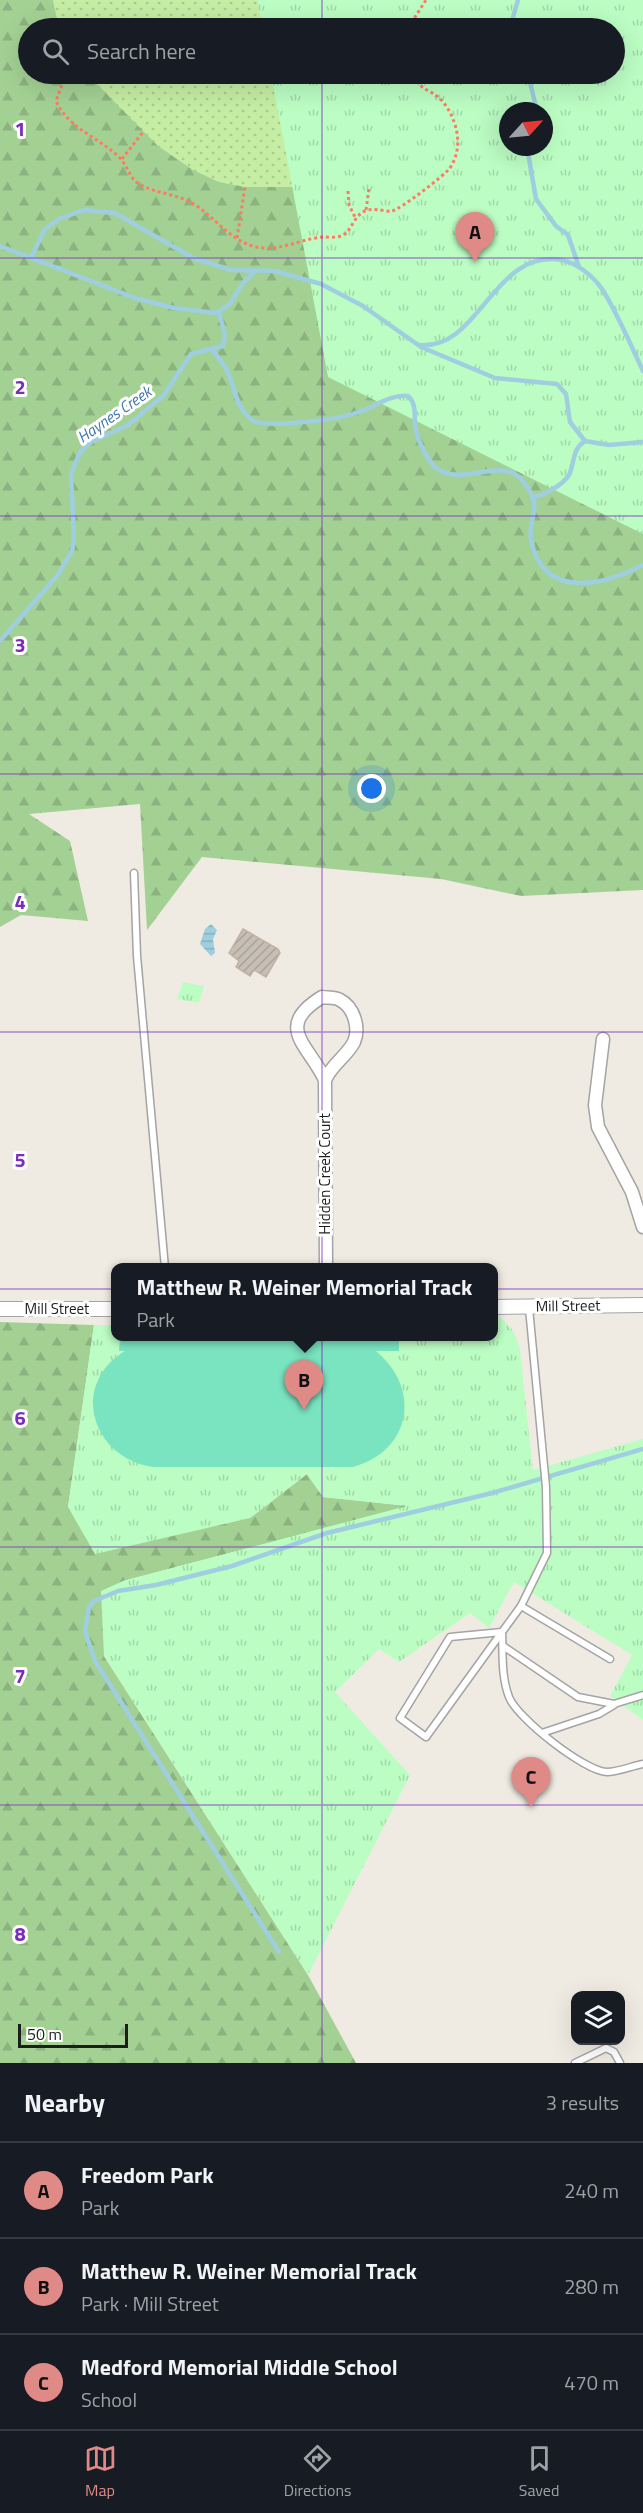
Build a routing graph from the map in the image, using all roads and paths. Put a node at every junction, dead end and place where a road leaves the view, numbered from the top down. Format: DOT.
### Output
graph roads {
  1 [pos="426,0"];
  2 [pos="414,18"];
  3 [pos="62,84"];
  4 [pos="421,84"];
  5 [pos="143,132"];
  6 [pos="122,159"];
  7 [pos="245,187"];
  8 [pos="369,189"];
  9 [pos="348,191"];
  10 [pos="366,210"];
  11 [pos="355,217"];
  12 [pos="237,238"];
  13 [pos="134,873"];
  14 [pos="603,1039"];
  15 [pos="325,1080"];
  16 [pos="643,1227"];
  17 [pos="165,1263"];
  18 [pos="326,1263"];
  19 [pos="643,1305"];
  20 [pos="498,1307"];
  21 [pos="529,1307"];
  22 [pos="111,1309"];
  23 [pos="0,1310"];
  24 [pos="521,1606"];
  25 [pos="502,1632"];
  26 [pos="503,1646"];
  27 [pos="610,1659"];
  28 [pos="643,1695"];
  29 [pos="614,1704"];
  30 [pos="542,1733"];
  31 [pos="643,1764"];
  32 [pos="575,2063"];
  33 [pos="620,2063"];
  1 -- 2 [label="path"];
  3 -- 6 [label="path"];
  4 -- 10 [label="path"];
  5 -- 6 [label="path"];
  6 -- 12 [label="path"];
  7 -- 12 [label="path"];
  8 -- 10 [label="path"];
  9 -- 11 [label="path"];
  10 -- 11 [label="path"];
  11 -- 12 [label="path"];
  13 -- 17 [label="lane"];
  14 -- 16 [label="street"];
  15 -- 15 [label="street, Hidden Creek Court"];
  15 -- 18 [label="street, Hidden Creek Court"];
  19 -- 21 [label="street, Mill Street"];
  20 -- 21 [label="street, Mill Street"];
  21 -- 24 [label="lane"];
  22 -- 23 [label="street, Mill Street"];
  24 -- 25 [label="lane"];
  24 -- 27 [label="lane"];
  25 -- 25 [label="lane"];
  25 -- 26 [label="lane"];
  26 -- 29 [label="lane"];
  26 -- 30 [label="lane"];
  28 -- 29 [label="lane"];
  29 -- 30 [label="lane"];
  30 -- 31 [label="lane"];
  32 -- 33 [label="lane"];
}
